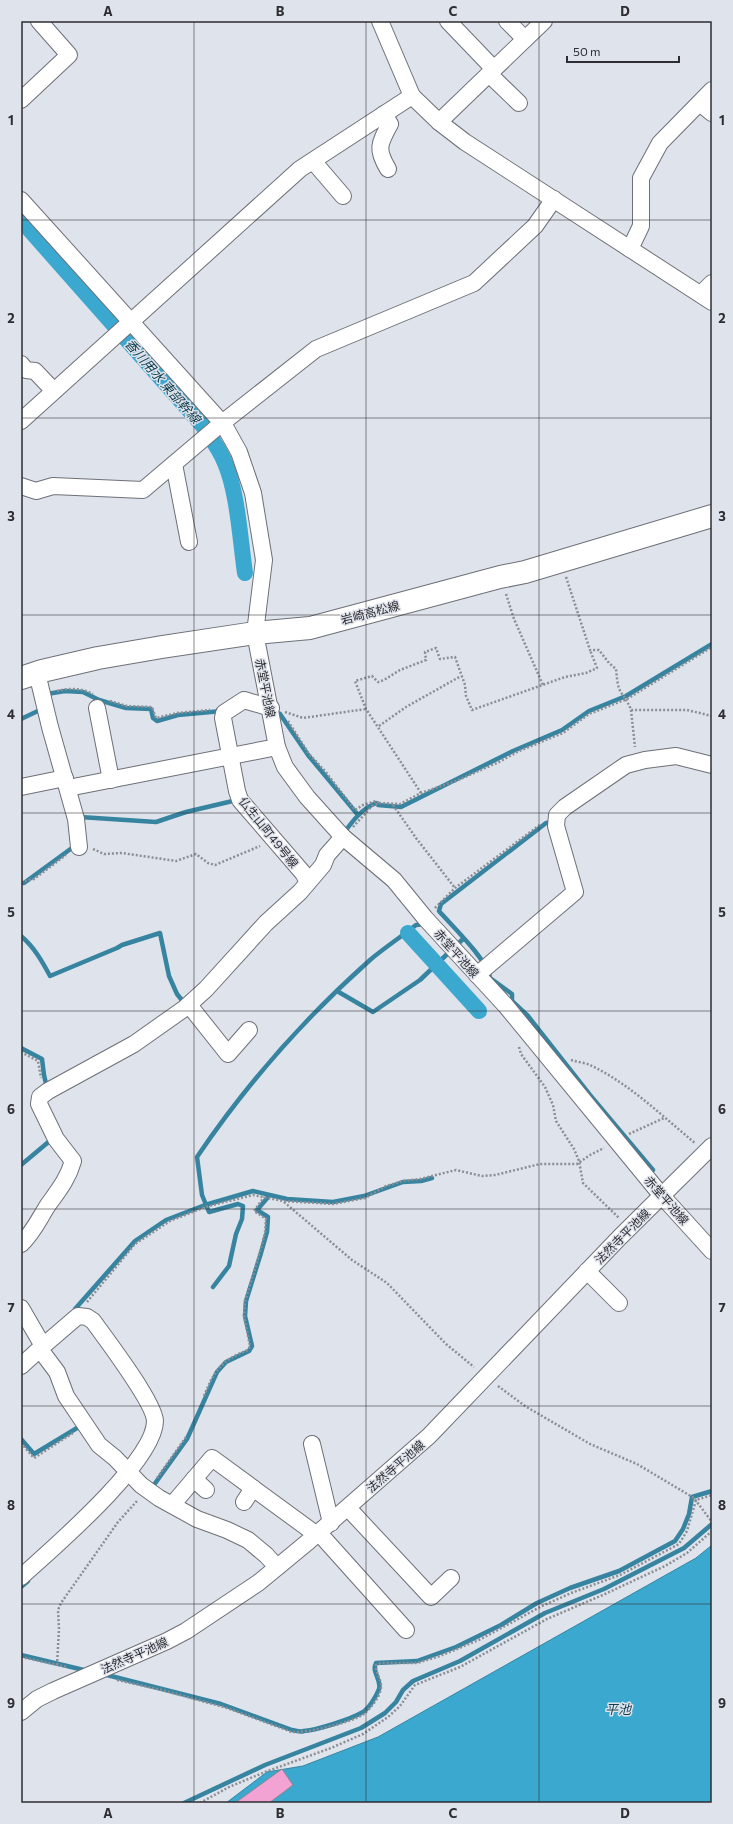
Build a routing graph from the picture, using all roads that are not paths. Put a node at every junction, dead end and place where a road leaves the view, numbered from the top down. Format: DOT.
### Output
graph roads {
  1 [pos="39,21"];
  2 [pos="380,21"];
  3 [pos="448,21"];
  4 [pos="507,21"];
  5 [pos="544,21"];
  6 [pos="525,39"];
  7 [pos="491,72"];
  8 [pos="712,90"];
  9 [pos="412,96"];
  10 [pos="22,98"];
  11 [pos="519,103"];
  12 [pos="706,108"];
  13 [pos="384,114"];
  14 [pos="439,122"];
  15 [pos="312,161"];
  16 [pos="388,169"];
  17 [pos="343,196"];
  18 [pos="554,199"];
  19 [pos="21,200"];
  20 [pos="630,249"];
  21 [pos="712,283"];
  22 [pos="706,298"];
  23 [pos="122,329"];
  24 [pos="21,364"];
  25 [pos="54,391"];
  26 [pos="21,421"];
  27 [pos="214,429"];
  28 [pos="174,464"];
  29 [pos="21,486"];
  30 [pos="712,516"];
  31 [pos="189,542"];
  32 [pos="255,633"];
  33 [pos="33,681"];
  34 [pos="99,701"];
  35 [pos="271,708"];
  36 [pos="277,747"];
  37 [pos="230,755"];
  38 [pos="712,765"];
  39 [pos="111,780"];
  40 [pos="66,783"];
  41 [pos="21,787"];
  42 [pos="343,837"];
  43 [pos="79,847"];
  44 [pos="308,882"];
  45 [pos="477,975"];
  46 [pos="189,1005"];
  47 [pos="249,1030"];
  48 [pos="709,1149"];
  49 [pos="662,1196"];
  50 [pos="21,1244"];
  51 [pos="712,1251"];
  52 [pos="587,1271"];
  53 [pos="618,1303"];
  54 [pos="21,1308"];
  55 [pos="43,1346"];
  56 [pos="21,1366"];
  57 [pos="312,1444"];
  58 [pos="128,1472"];
  59 [pos="194,1480"];
  60 [pos="253,1488"];
  61 [pos="206,1490"];
  62 [pos="244,1502"];
  63 [pos="172,1505"];
  64 [pos="348,1508"];
  65 [pos="322,1530"];
  66 [pos="277,1567"];
  67 [pos="21,1577"];
  68 [pos="451,1578"];
  69 [pos="406,1630"];
  70 [pos="21,1712"];
  1 -- 10 [label="street"];
  2 -- 9 [label="street"];
  3 -- 7 [label="street"];
  4 -- 6 [label="street"];
  5 -- 6 [label="street"];
  6 -- 7 [label="street"];
  7 -- 11 [label="street"];
  7 -- 14 [label="street"];
  8 -- 12 [label="street"];
  9 -- 13 [label="street"];
  9 -- 14 [label="street"];
  12 -- 20 [label="street"];
  13 -- 15 [label="street"];
  13 -- 16 [label="street"];
  14 -- 18 [label="street"];
  15 -- 17 [label="street"];
  15 -- 23 [label="street"];
  18 -- 20 [label="street"];
  18 -- 27 [label="street"];
  19 -- 23 [label="street, 赤堂平池線"];
  20 -- 22 [label="street"];
  21 -- 22 [label="street"];
  23 -- 25 [label="street"];
  23 -- 27 [label="street, 赤堂平池線"];
  24 -- 25 [label="street"];
  25 -- 26 [label="street"];
  27 -- 28 [label="street"];
  27 -- 32 [label="street, 赤堂平池線"];
  28 -- 29 [label="street"];
  28 -- 31 [label="street"];
  30 -- 32 [label="main road, 岩崎高松線"];
  32 -- 33 [label="main road, 岩崎高松線"];
  32 -- 35 [label="street, 赤堂平池線"];
  33 -- 40 [label="street"];
  34 -- 39 [label="street"];
  35 -- 36 [label="street, 赤堂平池線"];
  35 -- 37 [label="street, 仏生山町49号線"];
  36 -- 37 [label="street"];
  36 -- 42 [label="street, 赤堂平池線"];
  37 -- 39 [label="street"];
  37 -- 44 [label="street, 仏生山町49号線"];
  38 -- 45 [label="street"];
  39 -- 40 [label="street"];
  40 -- 41 [label="street"];
  40 -- 43 [label="street"];
  42 -- 44 [label="street"];
  42 -- 45 [label="street, 赤堂平池線"];
  44 -- 46 [label="street"];
  45 -- 49 [label="street, 赤堂平池線"];
  46 -- 47 [label="street"];
  46 -- 50 [label="street"];
  48 -- 49 [label="street, 法然寺平池線"];
  49 -- 51 [label="street, 赤堂平池線"];
  49 -- 52 [label="street, 法然寺平池線"];
  52 -- 53 [label="street"];
  52 -- 64 [label="street, 法然寺平池線"];
  54 -- 55 [label="street"];
  55 -- 56 [label="street"];
  55 -- 58 [label="street"];
  55 -- 58 [label="street"];
  57 -- 65 [label="street"];
  58 -- 63 [label="street"];
  58 -- 67 [label="street"];
  59 -- 60 [label="street"];
  59 -- 61 [label="street"];
  59 -- 63 [label="street"];
  60 -- 62 [label="street"];
  60 -- 65 [label="street"];
  63 -- 66 [label="street"];
  64 -- 65 [label="street, 法然寺平池線"];
  64 -- 68 [label="street"];
  65 -- 66 [label="street, 法然寺平池線"];
  65 -- 69 [label="street"];
  66 -- 70 [label="street, 法然寺平池線"];
}
